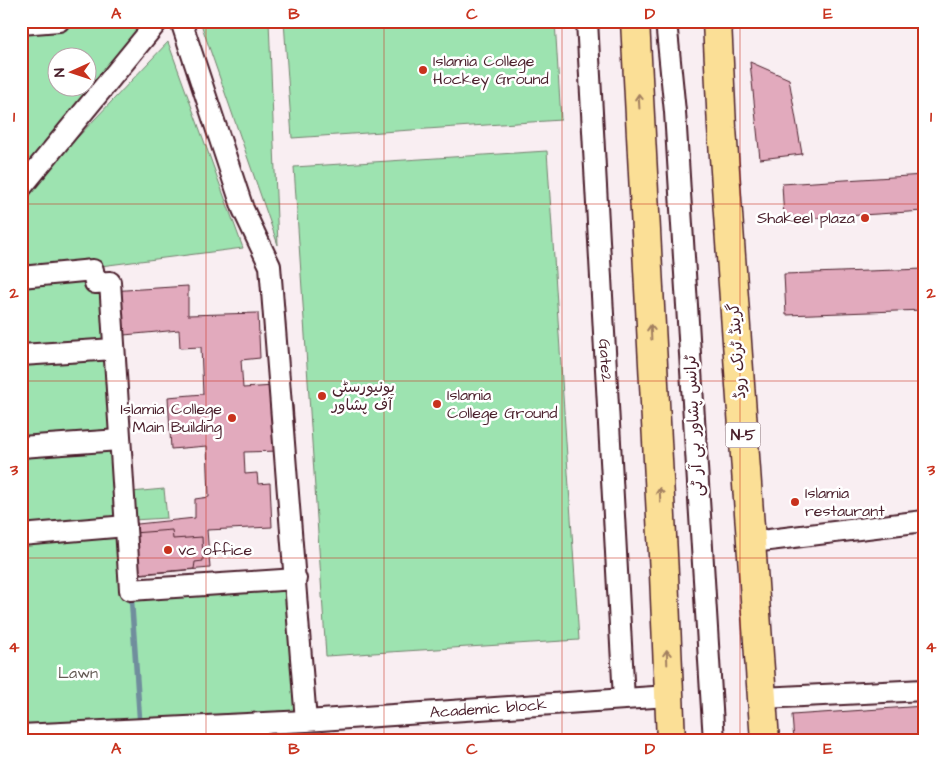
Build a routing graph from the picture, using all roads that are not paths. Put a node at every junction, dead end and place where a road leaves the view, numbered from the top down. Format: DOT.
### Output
graph roads {
  1 [pos="59,21"];
  2 [pos="158,21"];
  3 [pos="181,21"];
  4 [pos="587,21"];
  5 [pos="635,21"];
  6 [pos="666,21"];
  7 [pos="681,21"];
  8 [pos="717,21"];
  9 [pos="729,21"];
  10 [pos="21,24"];
  11 [pos="675,112"];
  12 [pos="21,188"];
  13 [pos="21,277"];
  14 [pos="114,349"];
  15 [pos="21,355"];
  16 [pos="120,440"];
  17 [pos="21,447"];
  18 [pos="924,521"];
  19 [pos="126,526"];
  20 [pos="21,536"];
  21 [pos="760,541"];
  22 [pos="296,579"];
  23 [pos="924,690"];
  24 [pos="668,696"];
  25 [pos="767,698"];
  26 [pos="624,699"];
  27 [pos="306,721"];
  28 [pos="21,735"];
  29 [pos="671,741"];
  30 [pos="714,741"];
  31 [pos="765,741"];
  32 [pos="774,741"];
  1 -- 10 [label="street"];
  2 -- 12 [label="street"];
  3 -- 22 [label="street"];
  4 -- 26 [label="street, Gate2"];
  24 -- 5 [label="highway, one-way"];
  6 -- 11 [label="street"];
  7 -- 11 [label="street"];
  8 -- 25 [label="highway, گرینڈ ٹرنک روڈ / N-5"];
  9 -- 21 [label="street"];
  11 -- 30 [label="street, ٹرانس پشاور بی آر ٹی"];
  13 -- 14 [label="street"];
  14 -- 15 [label="street"];
  14 -- 16 [label="street"];
  16 -- 17 [label="street"];
  16 -- 19 [label="street"];
  18 -- 21 [label="street"];
  19 -- 20 [label="street"];
  19 -- 22 [label="street"];
  21 -- 25 [label="street"];
  22 -- 27 [label="street"];
  23 -- 25 [label="street"];
  24 -- 26 [label="street, Academic block"];
  24 -- 29 [label="highway"];
  25 -- 31 [label="highway, گرینڈ ٹرنک روڈ / N-5"];
  25 -- 32 [label="street"];
  26 -- 27 [label="street, Academic block"];
  27 -- 28 [label="street, Academic block"];
}
